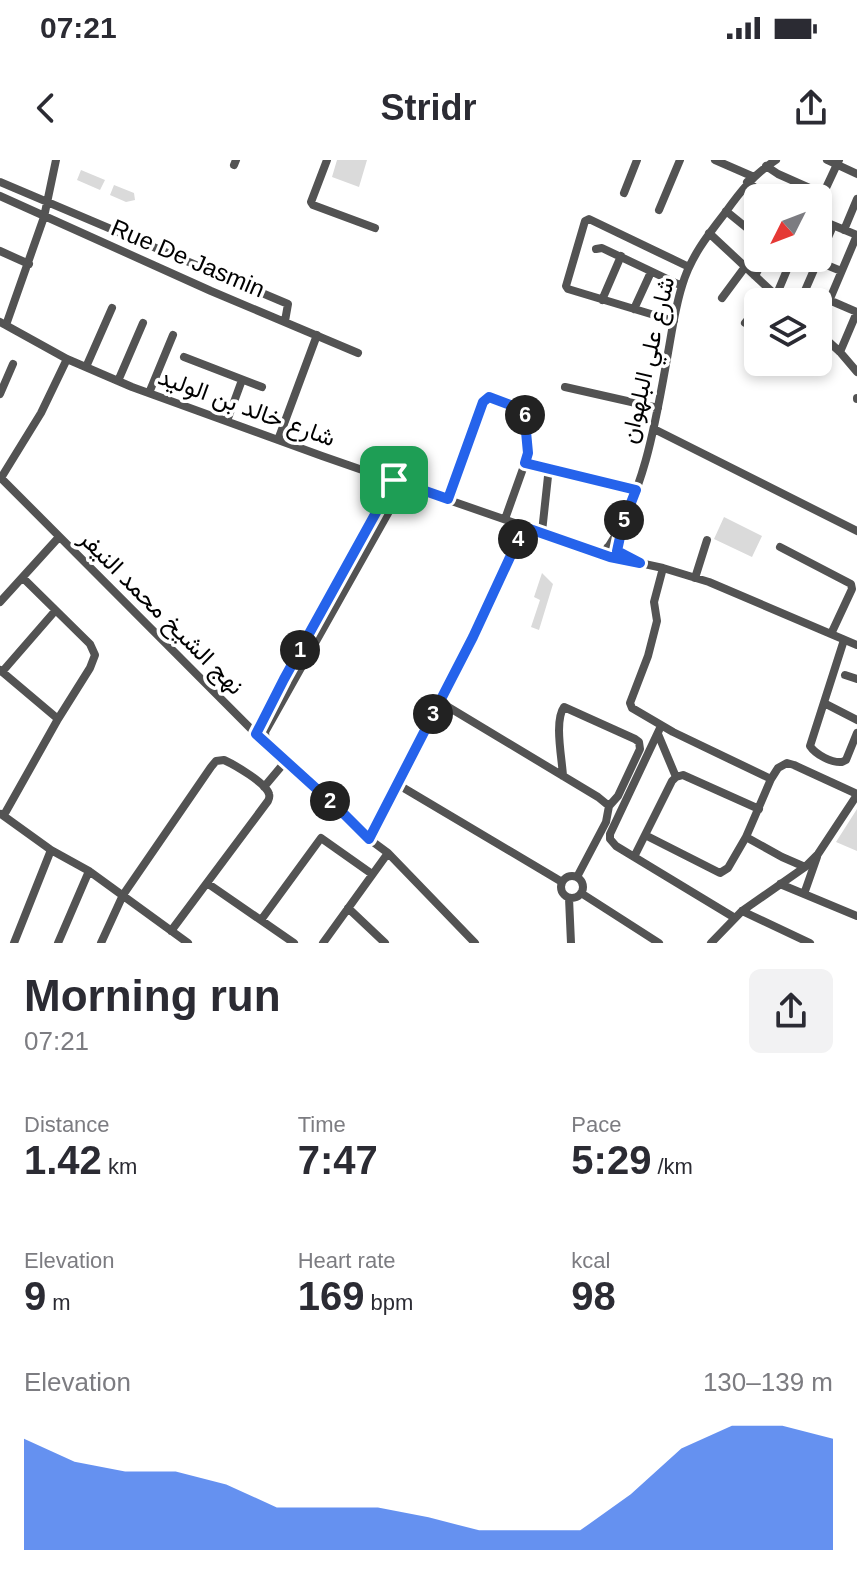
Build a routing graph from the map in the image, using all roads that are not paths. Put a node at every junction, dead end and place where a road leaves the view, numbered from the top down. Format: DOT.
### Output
graph roads {
  1 [pos="56,160"];
  2 [pos="327,160"];
  3 [pos="637,160"];
  4 [pos="680,160"];
  5 [pos="715,160"];
  6 [pos="776,160"];
  7 [pos="827,160"];
  8 [pos="838,162"];
  9 [pos="766,166"];
  10 [pos="857,174"];
  11 [pos="750,179"];
  12 [pos="0,182"];
  13 [pos="755,184"];
  14 [pos="800,184"];
  15 [pos="828,184"];
  16 [pos="624,193"];
  17 [pos="0,196"];
  18 [pos="47,201"];
  19 [pos="856,205"];
  20 [pos="659,210"];
  21 [pos="726,211"];
  22 [pos="44,217"];
  23 [pos="744,226"];
  24 [pos="833,226"];
  25 [pos="375,228"];
  26 [pos="844,230"];
  27 [pos="709,233"];
  28 [pos="857,235"];
  29 [pos="596,249"];
  30 [pos="0,251"];
  31 [pos="621,256"];
  32 [pos="846,261"];
  33 [pos="29,264"];
  34 [pos="744,266"];
  35 [pos="857,266"];
  36 [pos="689,267"];
  37 [pos="832,267"];
  38 [pos="744,268"];
  39 [pos="841,271"];
  40 [pos="651,272"];
  41 [pos="751,272"];
  42 [pos="757,272"];
  43 [pos="755,276"];
  44 [pos="682,286"];
  45 [pos="768,288"];
  46 [pos="832,293"];
  47 [pos="722,298"];
  48 [pos="602,300"];
  49 [pos="832,301"];
  50 [pos="112,308"];
  51 [pos="634,309"];
  52 [pos="857,312"];
  53 [pos="285,321"];
  54 [pos="674,321"];
  55 [pos="143,323"];
  56 [pos="3,324"];
  57 [pos="173,335"];
  58 [pos="317,335"];
  59 [pos="832,344"];
  60 [pos="840,352"];
  61 [pos="358,353"];
  62 [pos="184,357"];
  63 [pos="67,359"];
  64 [pos="13,364"];
  65 [pos="86,367"];
  66 [pos="857,372"];
  67 [pos="242,380"];
  68 [pos="118,381"];
  69 [pos="262,387"];
  70 [pos="565,387"];
  71 [pos="1,388"];
  72 [pos="149,393"];
  73 [pos="658,408"];
  74 [pos="227,421"];
  75 [pos="654,429"];
  76 [pos="278,440"];
  77 [pos="525,463"];
  78 [pos="549,467"];
  79 [pos="0,478"];
  80 [pos="394,480"];
  81 [pos="405,483"];
  82 [pos="636,490"];
  83 [pos="448,499"];
  84 [pos="505,519"];
  85 [pos="524,527"];
  86 [pos="857,531"];
  87 [pos="542,532"];
  88 [pos="59,537"];
  89 [pos="707,540"];
  90 [pos="780,547"];
  91 [pos="612,551"];
  92 [pos="663,568"];
  93 [pos="23,578"];
  94 [pos="695,578"];
  95 [pos="0,602"];
  96 [pos="55,611"];
  97 [pos="831,634"];
  98 [pos="844,640"];
  99 [pos="857,645"];
  100 [pos="1,671"];
  101 [pos="845,675"];
  102 [pos="857,679"];
  103 [pos="440,702"];
  104 [pos="824,703"];
  105 [pos="58,719"];
  106 [pos="857,720"];
  107 [pos="659,730"];
  108 [pos="857,733"];
  109 [pos="256,734"];
  110 [pos="266,744"];
  111 [pos="285,762"];
  112 [pos="563,776"];
  113 [pos="676,777"];
  114 [pos="771,779"];
  115 [pos="397,784"];
  116 [pos="264,787"];
  117 [pos="857,794"];
  118 [pos="609,806"];
  119 [pos="759,809"];
  120 [pos="2,814"];
  121 [pos="645,835"];
  122 [pos="746,837"];
  123 [pos="369,839"];
  124 [pos="51,850"];
  125 [pos="388,853"];
  126 [pos="818,854"];
  127 [pos="634,857"];
  128 [pos="805,867"];
  129 [pos="89,871"];
  130 [pos="372,874"];
  131 [pos="577,877"];
  132 [pos="562,882"];
  133 [pos="207,883"];
  134 [pos="780,884"];
  135 [pos="581,893"];
  136 [pos="804,894"];
  137 [pos="123,895"];
  138 [pos="569,898"];
  139 [pos="348,908"];
  140 [pos="739,915"];
  141 [pos="857,916"];
  142 [pos="261,920"];
  143 [pos="171,931"];
  144 [pos="14,943"];
  145 [pos="58,943"];
  146 [pos="101,943"];
  147 [pos="188,943"];
  148 [pos="294,943"];
  149 [pos="323,943"];
  150 [pos="385,943"];
  151 [pos="475,943"];
  152 [pos="571,943"];
  153 [pos="659,943"];
  154 [pos="711,943"];
  155 [pos="810,943"];
  1 -- 18 [label="street"];
  2 -- 25 [label="street"];
  3 -- 16 [label="street"];
  4 -- 20 [label="street"];
  5 -- 11 [label="street"];
  6 -- 9 [label="street, شارع علي البلهوان"];
  7 -- 8 [label="street"];
  8 -- 10 [label="street"];
  8 -- 15 [label="street"];
  9 -- 11 [label="street, شارع علي البلهوان"];
  9 -- 14 [label="street"];
  11 -- 13 [label="street"];
  11 -- 21 [label="street, شارع علي البلهوان"];
  12 -- 18 [label="street, Rue De Jasmin"];
  17 -- 22 [label="street, Rue De Jasmin"];
  18 -- 22 [label="street"];
  18 -- 53 [label="street, Rue De Jasmin"];
  19 -- 26 [label="street"];
  21 -- 23 [label="street"];
  21 -- 27 [label="street, شارع علي البلهوان"];
  22 -- 33 [label="street"];
  22 -- 53 [label="street, Rue De Jasmin"];
  24 -- 26 [label="street"];
  26 -- 28 [label="street"];
  27 -- 34 [label="street"];
  27 -- 36 [label="street, شارع علي البلهوان"];
  28 -- 32 [label="street"];
  29 -- 31 [label="street"];
  30 -- 33 [label="street"];
  31 -- 40 [label="street"];
  31 -- 48 [label="street"];
  32 -- 35 [label="street"];
  32 -- 39 [label="street"];
  33 -- 56 [label="street"];
  36 -- 44 [label="street, شارع علي البلهوان"];
  36 -- 48 [label="street"];
  37 -- 39 [label="street"];
  38 -- 47 [label="street"];
  39 -- 46 [label="street"];
  40 -- 44 [label="street"];
  40 -- 51 [label="street"];
  41 -- 43 [label="street"];
  42 -- 43 [label="street"];
  43 -- 45 [label="street"];
  44 -- 54 [label="street, شارع علي البلهوان"];
  48 -- 51 [label="street"];
  49 -- 52 [label="street"];
  50 -- 65 [label="street"];
  51 -- 54 [label="street"];
  52 -- 60 [label="street"];
  53 -- 58 [label="street, Rue De Jasmin"];
  54 -- 73 [label="street, شارع علي البلهوان"];
  55 -- 68 [label="street"];
  56 -- 63 [label="street, شارع خالد بن الوليد"];
  57 -- 72 [label="street"];
  58 -- 61 [label="street, Rue De Jasmin"];
  58 -- 76 [label="street"];
  59 -- 60 [label="street"];
  60 -- 66 [label="street"];
  62 -- 67 [label="street"];
  63 -- 65 [label="street, شارع خالد بن الوليد"];
  63 -- 79 [label="street"];
  64 -- 71 [label="street"];
  65 -- 68 [label="street, شارع خالد بن الوليد"];
  67 -- 69 [label="street"];
  67 -- 74 [label="street"];
  68 -- 72 [label="street, شارع خالد بن الوليد"];
  70 -- 73 [label="street"];
  72 -- 74 [label="street, شارع خالد بن الوليد"];
  73 -- 75 [label="street, شارع علي البلهوان"];
  74 -- 76 [label="street, شارع خالد بن الوليد"];
  75 -- 82 [label="street, شارع علي البلهوان"];
  75 -- 86 [label="street"];
  76 -- 80 [label="street, شارع خالد بن الوليد"];
  77 -- 78 [label="street"];
  77 -- 83 [label="street"];
  77 -- 84 [label="street"];
  78 -- 82 [label="street"];
  78 -- 87 [label="street"];
  79 -- 88 [label="street, نهج الشيخ محمد النيفر"];
  80 -- 81 [label="street, شارع خالد بن الوليد"];
  80 -- 109 [label="street"];
  81 -- 83 [label="street, شارع خالد بن الوليد"];
  81 -- 110 [label="street"];
  82 -- 91 [label="street, شارع علي البلهوان"];
  83 -- 84 [label="street, شارع خالد بن الوليد"];
  84 -- 85 [label="street, شارع خالد بن الوليد"];
  85 -- 87 [label="street, شارع خالد بن الوليد"];
  85 -- 103 [label="street"];
  87 -- 91 [label="street, شارع خالد بن الوليد"];
  88 -- 93 [label="street"];
  88 -- 109 [label="street, نهج الشيخ محمد النيفر"];
  89 -- 94 [label="street"];
  90 -- 97 [label="street"];
  91 -- 92 [label="street, شارع خالد بن الوليد"];
  92 -- 94 [label="street, شارع خالد بن الوليد"];
  92 -- 107 [label="street"];
  93 -- 95 [label="street"];
  93 -- 96 [label="street"];
  94 -- 97 [label="street, شارع خالد بن الوليد"];
  96 -- 100 [label="street"];
  96 -- 105 [label="street"];
  97 -- 98 [label="street, شارع خالد بن الوليد"];
  98 -- 99 [label="street, شارع خالد بن الوليد"];
  98 -- 104 [label="street"];
  100 -- 105 [label="street"];
  101 -- 102 [label="street"];
  103 -- 112 [label="street"];
  103 -- 115 [label="street"];
  104 -- 106 [label="street"];
  104 -- 108 [label="street"];
  105 -- 120 [label="street"];
  107 -- 113 [label="street"];
  107 -- 114 [label="street"];
  107 -- 127 [label="street"];
  109 -- 110 [label="street, نهج الشيخ محمد النيفر"];
  110 -- 111 [label="street, نهج الشيخ محمد النيفر"];
  111 -- 116 [label="street"];
  111 -- 123 [label="street, نهج الشيخ محمد النيفر"];
  112 -- 118 [label="street"];
  112 -- 118 [label="street"];
  113 -- 119 [label="street"];
  113 -- 121 [label="street"];
  114 -- 117 [label="street"];
  114 -- 119 [label="street"];
  115 -- 123 [label="street"];
  115 -- 132 [label="street"];
  116 -- 133 [label="street"];
  116 -- 137 [label="street"];
  117 -- 126 [label="street"];
  118 -- 131 [label="street"];
  119 -- 122 [label="street"];
  120 -- 124 [label="street"];
  121 -- 122 [label="street"];
  121 -- 127 [label="street"];
  122 -- 128 [label="street"];
  123 -- 125 [label="street, نهج الشيخ محمد النيفر"];
  124 -- 129 [label="street"];
  124 -- 144 [label="street"];
  125 -- 130 [label="street"];
  125 -- 151 [label="street, نهج الشيخ محمد النيفر"];
  126 -- 128 [label="street"];
  126 -- 136 [label="street"];
  127 -- 140 [label="street"];
  128 -- 134 [label="street"];
  129 -- 137 [label="street"];
  129 -- 145 [label="street"];
  130 -- 139 [label="street"];
  130 -- 142 [label="street"];
  131 -- 132 [label="street"];
  131 -- 135 [label="street"];
  132 -- 138 [label="street"];
  133 -- 142 [label="street"];
  133 -- 143 [label="street"];
  134 -- 136 [label="street"];
  134 -- 140 [label="street"];
  135 -- 138 [label="street"];
  135 -- 153 [label="street"];
  136 -- 141 [label="street"];
  137 -- 143 [label="street"];
  137 -- 146 [label="street"];
  138 -- 152 [label="street"];
  139 -- 149 [label="street"];
  139 -- 150 [label="street"];
  140 -- 154 [label="street"];
  140 -- 155 [label="street"];
  142 -- 148 [label="street"];
  143 -- 147 [label="street"];
}
